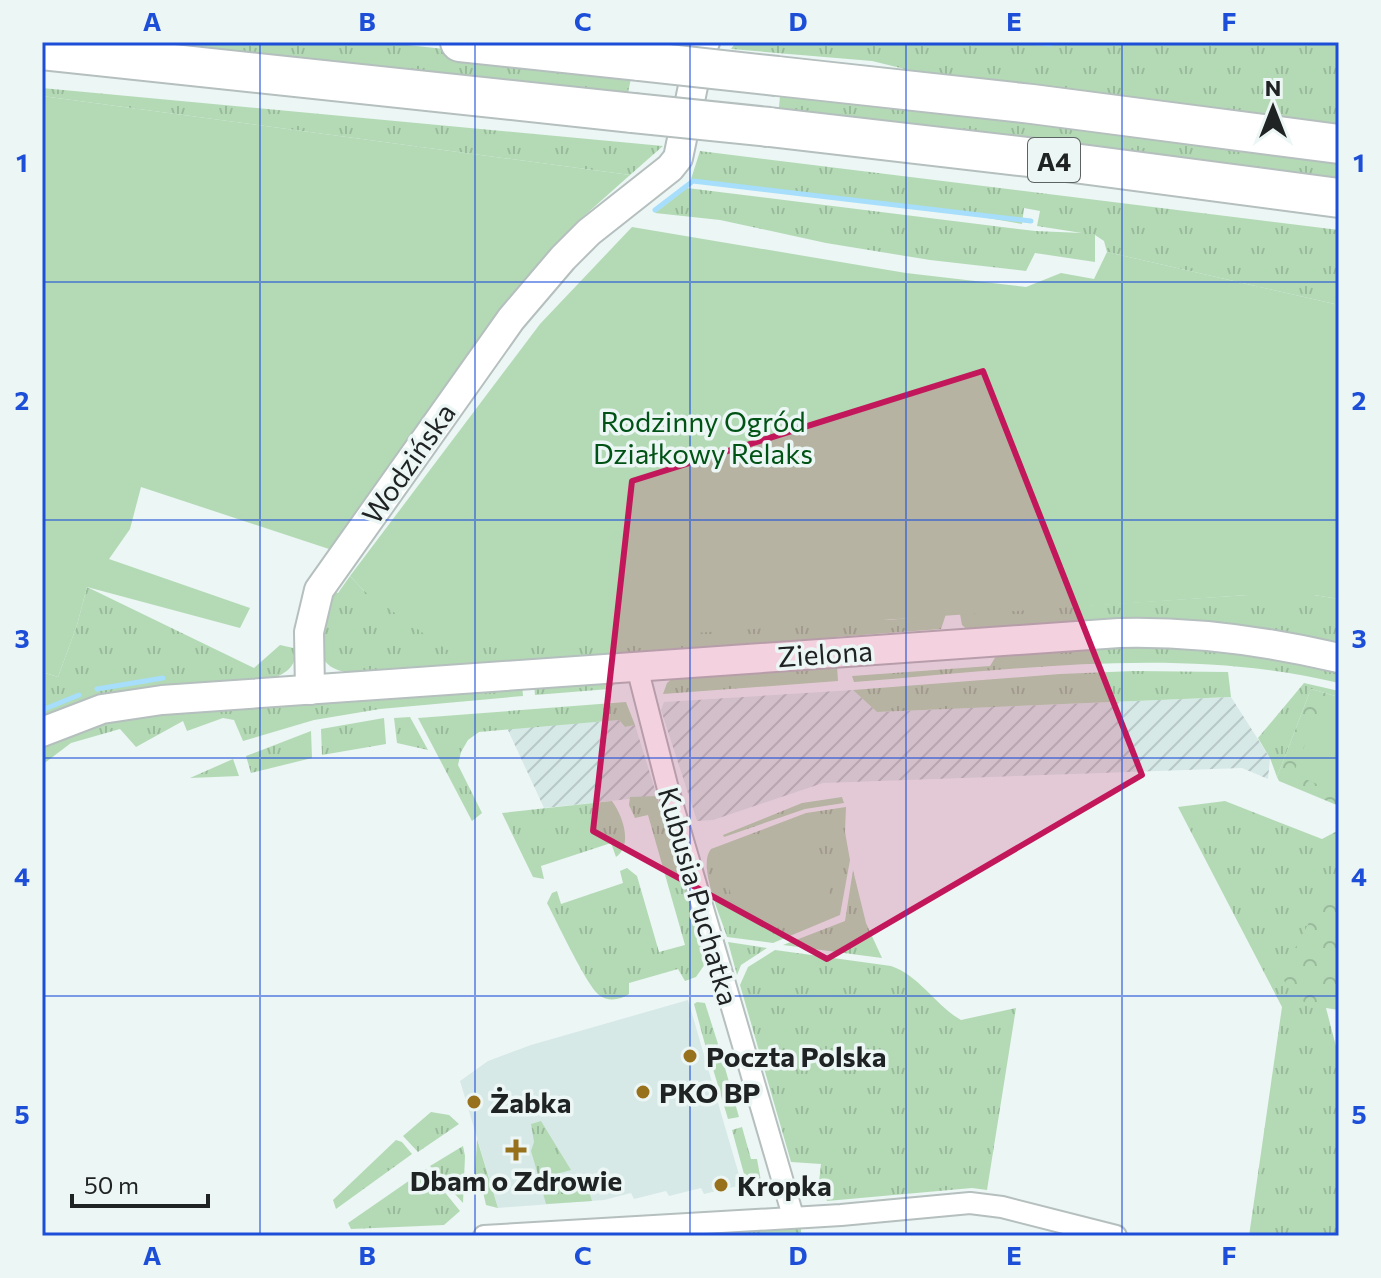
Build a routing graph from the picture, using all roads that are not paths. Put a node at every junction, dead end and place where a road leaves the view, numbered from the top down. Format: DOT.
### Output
graph roads {
  1 [pos="460,42"];
  2 [pos="701,44"];
  3 [pos="42,50"];
  4 [pos="1339,144"];
  5 [pos="1339,198"];
  6 [pos="1339,658"];
  7 [pos="637,667"];
  8 [pos="310,690"];
  9 [pos="42,732"];
  10 [pos="793,1216"];
  11 [pos="484,1236"];
  12 [pos="1116,1236"];
  1 -- 4 [label="highway, A4, bridge"];
  2 -- 8 [label="main road, Wodzińska"];
  3 -- 5 [label="highway, A4, bridge"];
  6 -- 7 [label="main road, Zielona"];
  7 -- 8 [label="main road, Zielona"];
  7 -- 10 [label="street, Kubusia Puchatka"];
  8 -- 9 [label="main road"];
  10 -- 11 [label="street"];
  10 -- 12 [label="street"];
}
